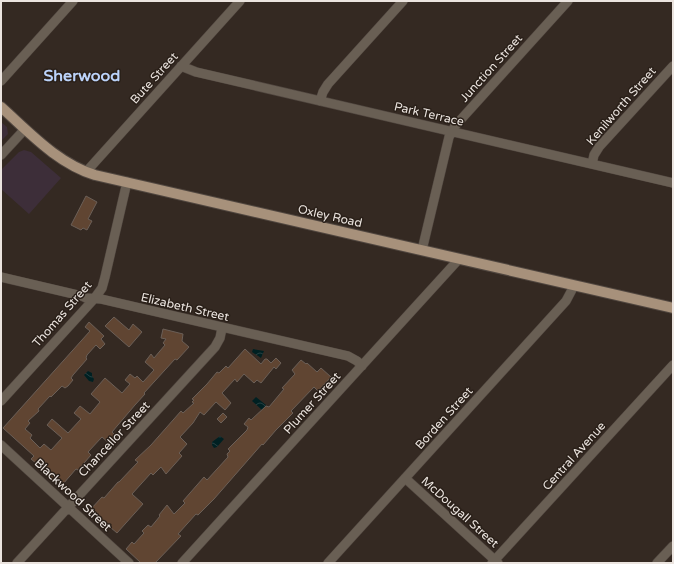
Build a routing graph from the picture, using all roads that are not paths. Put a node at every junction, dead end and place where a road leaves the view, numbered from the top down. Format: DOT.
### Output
graph roads {
  1 [pos="73,1"];
  2 [pos="240,1"];
  3 [pos="403,1"];
  4 [pos="568,1"];
  5 [pos="181,66"];
  6 [pos="673,66"];
  7 [pos="1,81"];
  8 [pos="320,101"];
  9 [pos="1,107"];
  10 [pos="25,129"];
  11 [pos="452,132"];
  12 [pos="1,155"];
  13 [pos="592,164"];
  14 [pos="86,172"];
  15 [pos="127,182"];
  16 [pos="673,183"];
  17 [pos="422,250"];
  18 [pos="459,259"];
  19 [pos="1,277"];
  20 [pos="574,286"];
  21 [pos="94,299"];
  22 [pos="673,308"];
  23 [pos="222,328"];
  24 [pos="673,365"];
  25 [pos="362,366"];
  26 [pos="1,401"];
  27 [pos="1,445"];
  28 [pos="405,478"];
  29 [pos="68,507"];
  30 [pos="673,546"];
  31 [pos="495,562"];
  32 [pos="17,563"];
  33 [pos="129,563"];
  34 [pos="182,563"];
  35 [pos="328,563"];
  36 [pos="657,563"];
  1 -- 7 [label="street"];
  2 -- 5 [label="street, Bute Street"];
  3 -- 8 [label="street"];
  4 -- 11 [label="street, Junction Street"];
  5 -- 8 [label="street, Park Terrace"];
  5 -- 14 [label="street, Bute Street"];
  6 -- 13 [label="street, Kenilworth Street"];
  8 -- 11 [label="street, Park Terrace"];
  9 -- 10 [label="main road, Oxley Road"];
  10 -- 12 [label="street"];
  10 -- 14 [label="main road, Oxley Road"];
  11 -- 13 [label="street, Park Terrace"];
  11 -- 17 [label="street, Junction Street"];
  13 -- 16 [label="street, Park Terrace"];
  14 -- 15 [label="main road, Oxley Road"];
  15 -- 17 [label="main road, Oxley Road"];
  15 -- 21 [label="street, Thomas Street"];
  17 -- 18 [label="main road, Oxley Road"];
  18 -- 20 [label="main road, Oxley Road"];
  18 -- 25 [label="street, Plumer Street"];
  19 -- 21 [label="street, Elizabeth Street"];
  20 -- 22 [label="main road, Oxley Road"];
  20 -- 28 [label="street, Borden Street"];
  21 -- 23 [label="street, Elizabeth Street"];
  21 -- 26 [label="street, Thomas Street"];
  23 -- 25 [label="street, Elizabeth Street"];
  23 -- 29 [label="street, Chancellor Street"];
  24 -- 31 [label="street, Central Avenue"];
  25 -- 34 [label="street, Plumer Street"];
  27 -- 29 [label="street, Blackwood Street"];
  28 -- 31 [label="street, McDougall Street"];
  28 -- 35 [label="street, Borden Street"];
  29 -- 32 [label="street, Chancellor Street"];
  29 -- 33 [label="street, Blackwood Street"];
  30 -- 36 [label="street"];
}
